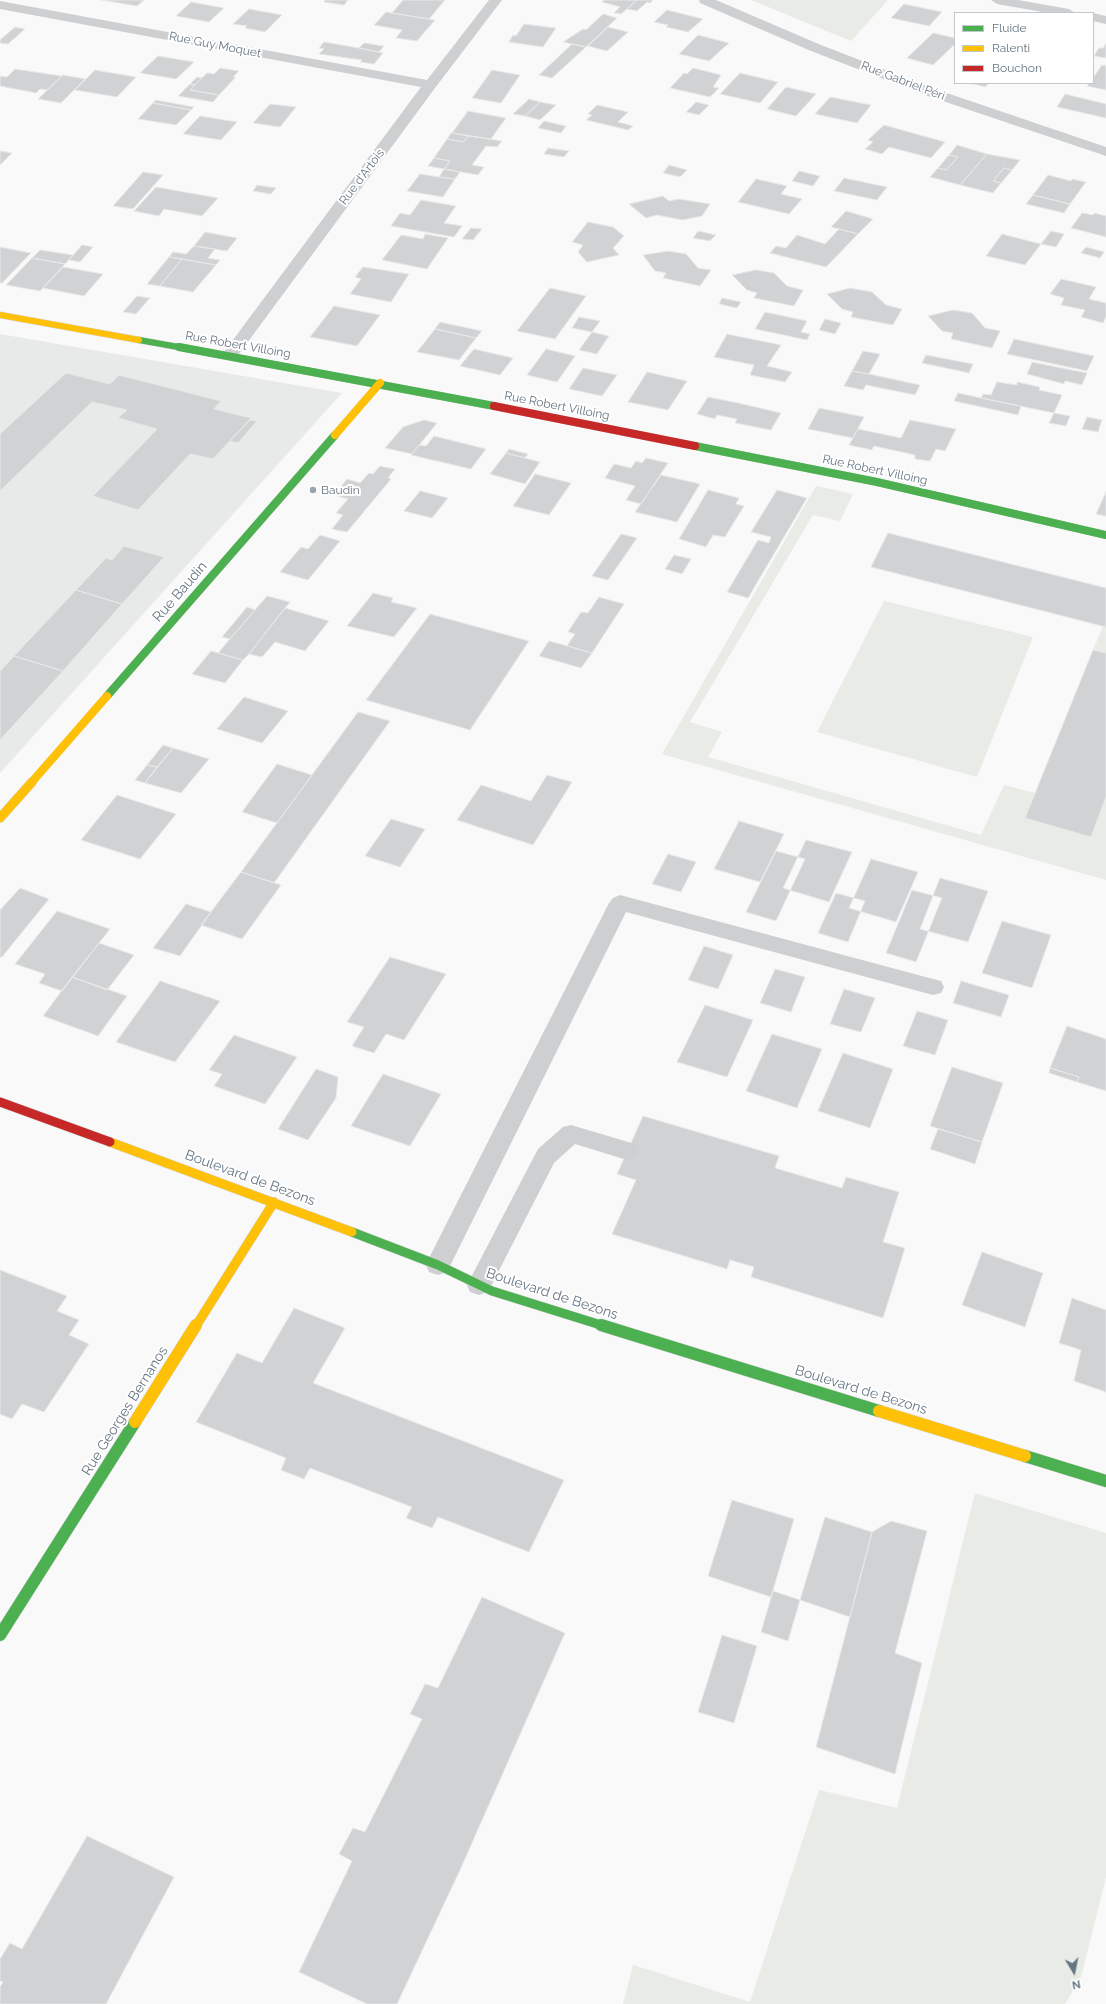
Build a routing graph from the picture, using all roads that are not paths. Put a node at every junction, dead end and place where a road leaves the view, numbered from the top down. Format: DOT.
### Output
graph roads {
  1 [pos="496,0"];
  2 [pos="705,0"];
  3 [pos="997,0"];
  4 [pos="0,5"];
  5 [pos="1063,12"];
  6 [pos="1094,17"];
  7 [pos="1106,20"];
  8 [pos="430,85"];
  9 [pos="1106,152"];
  10 [pos="0,314"];
  11 [pos="230,355"];
  12 [pos="380,383"];
  13 [pos="1106,535"];
  14 [pos="0,818"];
  15 [pos="933,987"];
  16 [pos="0,1102"];
  17 [pos="627,1152"];
  18 [pos="274,1202"];
  19 [pos="438,1265"];
  20 [pos="479,1285"];
  21 [pos="1106,1481"];
  22 [pos="0,1635"];
  1 -- 8 [label="street, Rue d'Artois"];
  2 -- 9 [label="street, Rue Gabriel Péri"];
  3 -- 5 [label="street"];
  4 -- 8 [label="street, Rue Guy Moquet"];
  6 -- 7 [label="street"];
  8 -- 11 [label="street, Rue d'Artois"];
  10 -- 11 [label="street, Rue Robert Villoing"];
  11 -- 12 [label="street, Rue Robert Villoing"];
  12 -- 13 [label="street, Rue Robert Villoing"];
  12 -- 14 [label="street, Rue Baudin"];
  15 -- 19 [label="street"];
  16 -- 18 [label="street, Boulevard de Bezons"];
  17 -- 20 [label="street"];
  18 -- 19 [label="street, Boulevard de Bezons"];
  18 -- 22 [label="street, Rue Georges Bernanos"];
  19 -- 20 [label="street, Boulevard de Bezons"];
  20 -- 21 [label="street, Boulevard de Bezons"];
}
